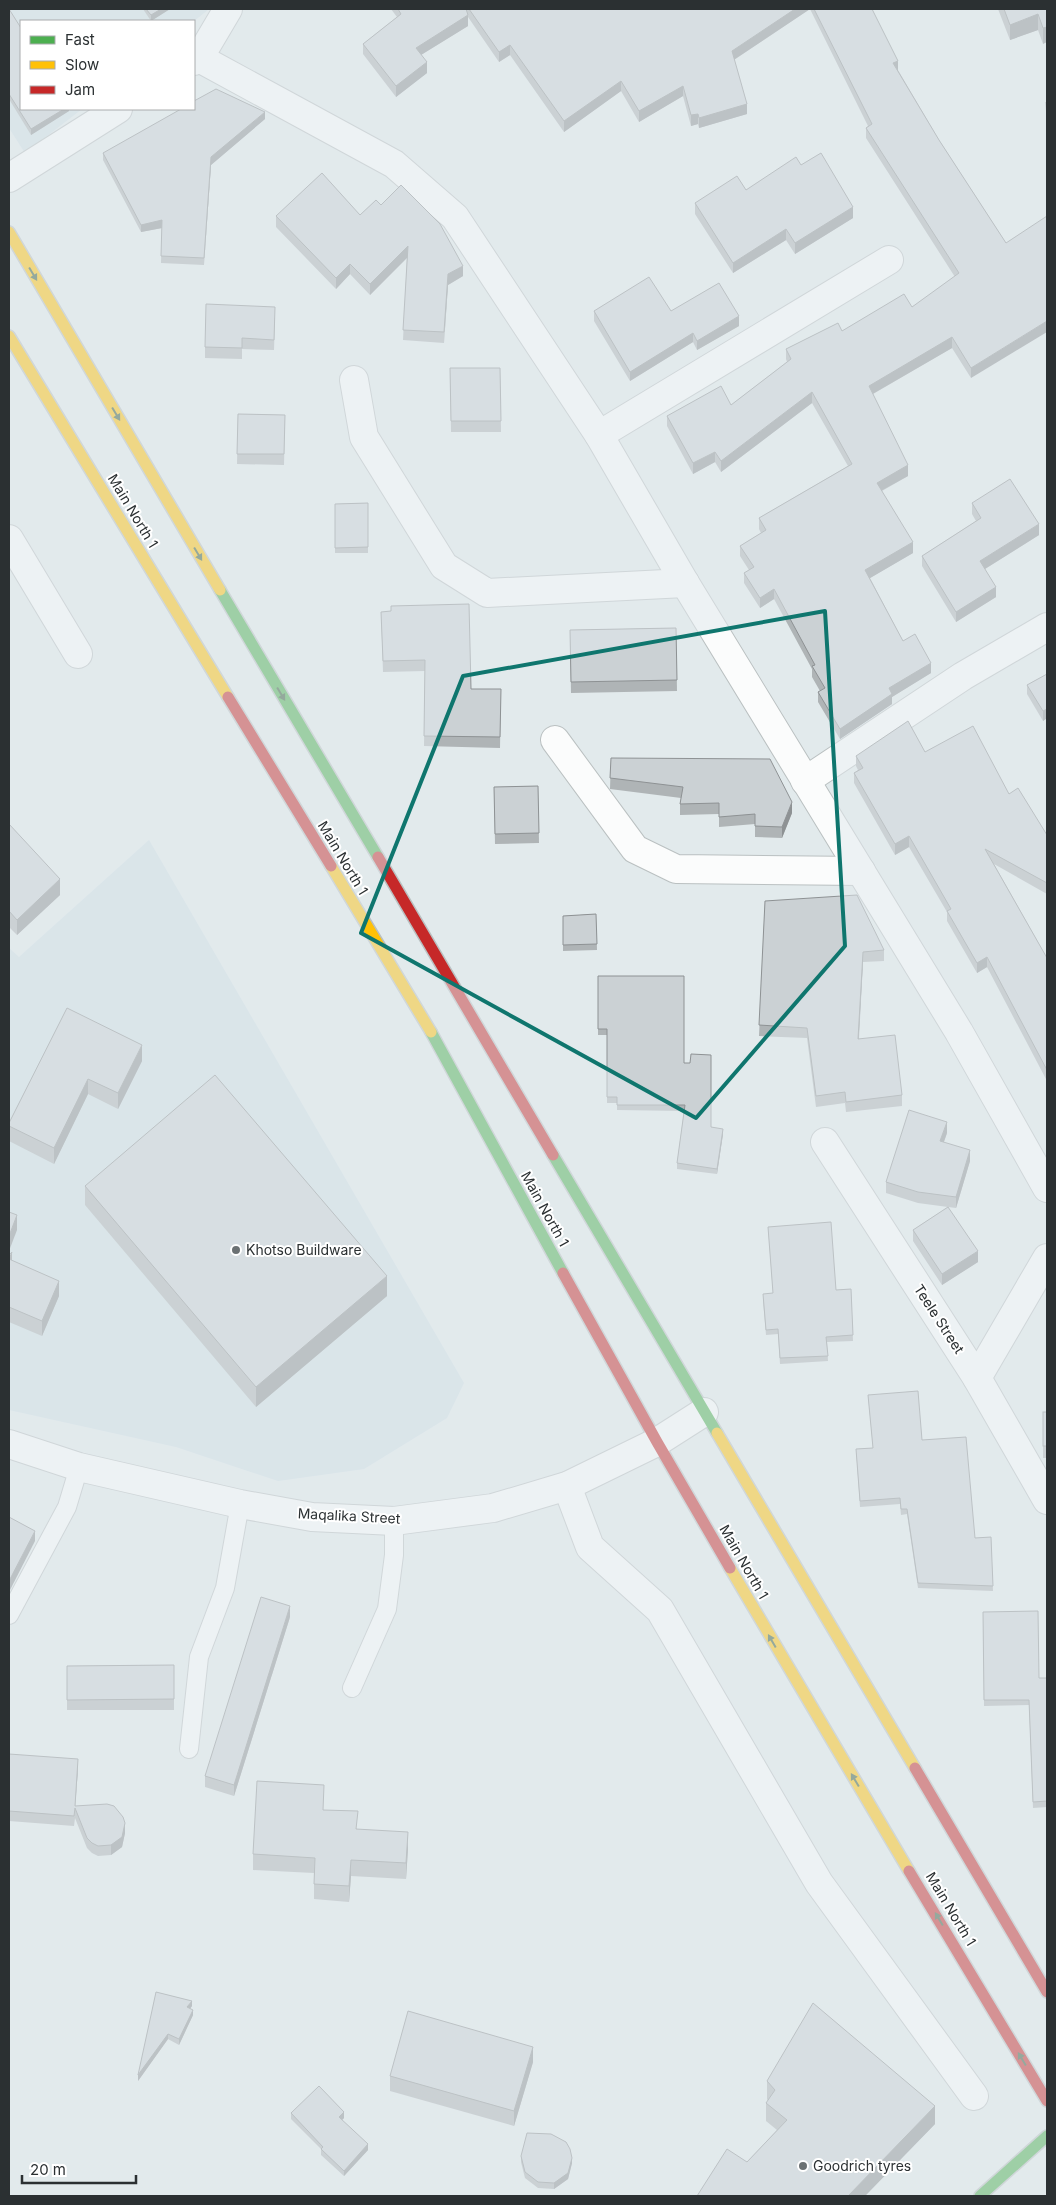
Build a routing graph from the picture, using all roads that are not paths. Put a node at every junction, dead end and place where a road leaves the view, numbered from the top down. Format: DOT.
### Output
graph roads {
  1 [pos="228,9"];
  2 [pos="196,60"];
  3 [pos="116,110"];
  4 [pos="13,167"];
  5 [pos="9,232"];
  6 [pos="890,260"];
  7 [pos="9,336"];
  8 [pos="354,380"];
  9 [pos="598,435"];
  10 [pos="9,539"];
  11 [pos="685,582"];
  12 [pos="1047,627"];
  13 [pos="78,654"];
  14 [pos="555,740"];
  15 [pos="805,781"];
  16 [pos="861,871"];
  17 [pos="825,1142"];
  18 [pos="1047,1188"];
  19 [pos="1047,1258"];
  20 [pos="977,1378"];
  21 [pos="704,1412"];
  22 [pos="657,1442"];
  23 [pos="9,1444"];
  24 [pos="78,1467"];
  25 [pos="567,1486"];
  26 [pos="1047,1500"];
  27 [pos="240,1504"];
  28 [pos="394,1521"];
  29 [pos="9,1615"];
  30 [pos="352,1688"];
  31 [pos="189,1749"];
  32 [pos="1047,1992"];
  33 [pos="974,2096"];
  34 [pos="1047,2101"];
  35 [pos="1047,2136"];
  36 [pos="980,2196"];
  1 -- 2 [label="street"];
  2 -- 9 [label="street"];
  3 -- 4 [label="street"];
  5 -- 21 [label="main road, one-way"];
  6 -- 9 [label="street"];
  7 -- 22 [label="main road, Main North 1"];
  8 -- 11 [label="street"];
  9 -- 11 [label="street"];
  10 -- 13 [label="street"];
  11 -- 15 [label="street"];
  12 -- 15 [label="street"];
  14 -- 16 [label="street"];
  15 -- 16 [label="street"];
  16 -- 18 [label="street"];
  17 -- 20 [label="street, Teele Street"];
  19 -- 20 [label="street"];
  20 -- 26 [label="street, Teele Street"];
  21 -- 22 [label="street, Maqalika Street"];
  21 -- 32 [label="main road"];
  22 -- 25 [label="street, Maqalika Street"];
  34 -- 22 [label="main road, Main North 1, one-way"];
  23 -- 24 [label="street, Maqalika Street"];
  24 -- 27 [label="street, Maqalika Street"];
  24 -- 29 [label="lane"];
  25 -- 28 [label="street, Maqalika Street"];
  25 -- 33 [label="street"];
  27 -- 28 [label="street, Maqalika Street"];
  27 -- 31 [label="lane"];
  28 -- 30 [label="lane"];
  35 -- 36 [label="main road"];
}
